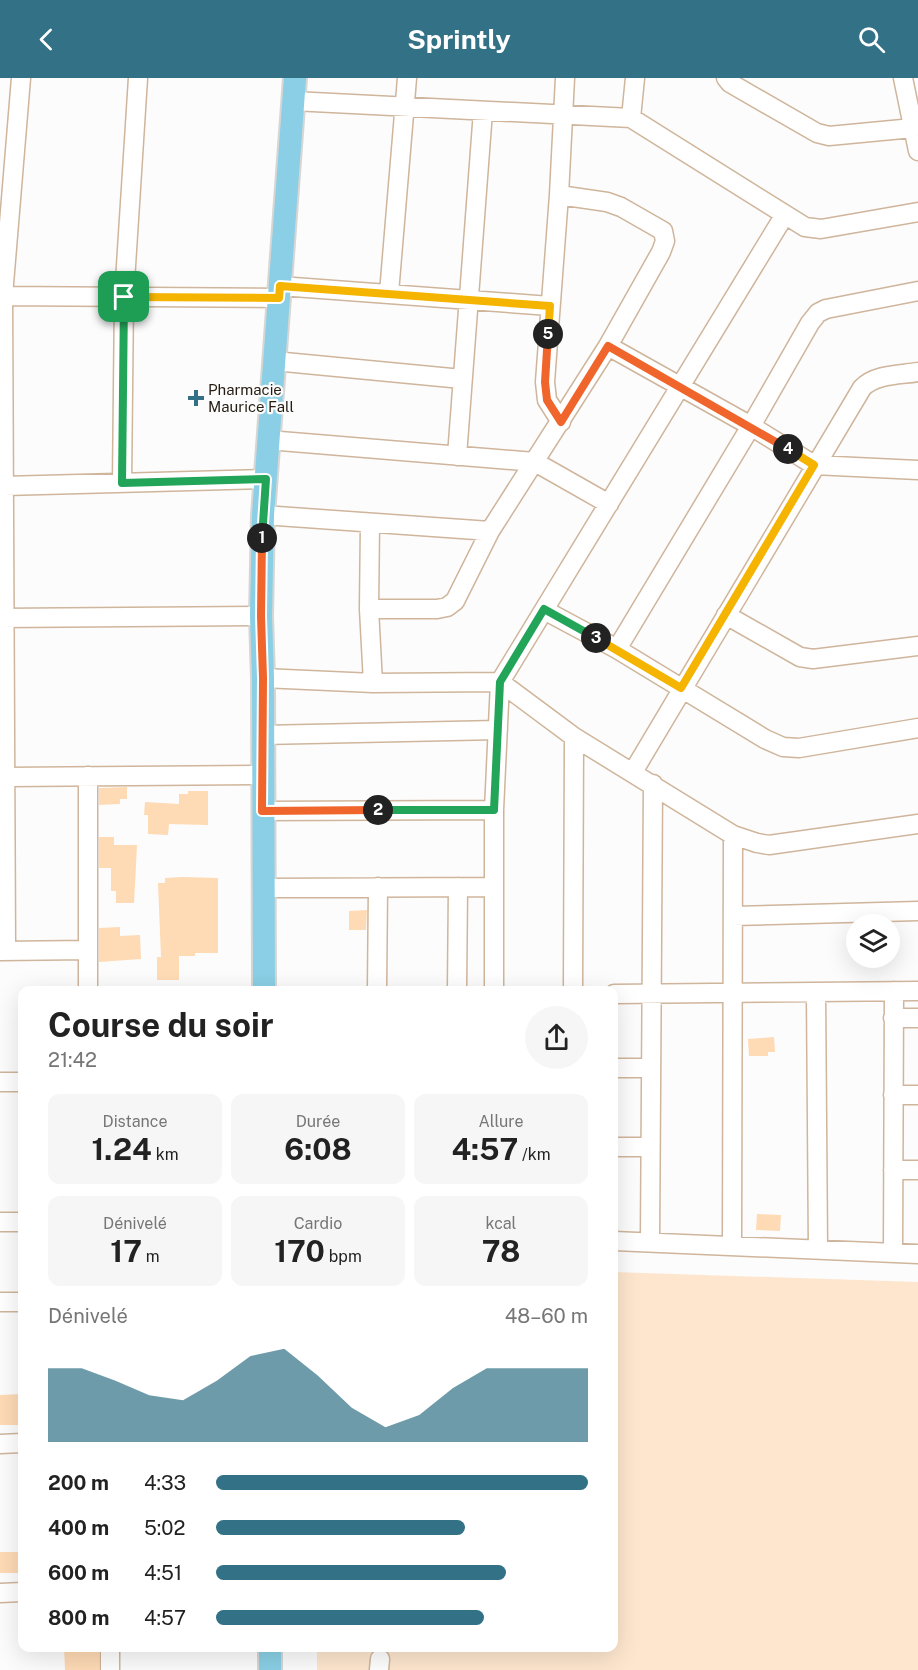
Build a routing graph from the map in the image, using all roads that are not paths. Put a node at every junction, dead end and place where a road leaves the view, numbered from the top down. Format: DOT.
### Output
graph roads {
  1 [pos="21,78"];
  2 [pos="138,78"];
  3 [pos="295,78"];
  4 [pos="407,78"];
  5 [pos="565,78"];
  6 [pos="635,78"];
  7 [pos="726,78"];
  8 [pos="903,78"];
  9 [pos="293,101"];
  10 [pos="405,107"];
  11 [pos="483,111"];
  12 [pos="562,115"];
  13 [pos="631,118"];
  14 [pos="913,128"];
  15 [pos="918,151"];
  16 [pos="559,195"];
  17 [pos="918,212"];
  18 [pos="784,216"];
  19 [pos="918,291"];
  20 [pos="280,292"];
  21 [pos="389,293"];
  22 [pos="1,296"];
  23 [pos="124,297"];
  24 [pos="469,300"];
  25 [pos="550,306"];
  26 [pos="608,346"];
  27 [pos="274,361"];
  28 [pos="918,372"];
  29 [pos="462,378"];
  30 [pos="681,386"];
  31 [pos="561,422"];
  32 [pos="751,426"];
  33 [pos="268,440"];
  34 [pos="456,456"];
  35 [pos="535,462"];
  36 [pos="814,465"];
  37 [pos="918,470"];
  38 [pos="266,479"];
  39 [pos="122,483"];
  40 [pos="4,486"];
  41 [pos="609,504"];
  42 [pos="263,515"];
  43 [pos="370,523"];
  44 [pos="490,531"];
  45 [pos="369,609"];
  46 [pos="544,609"];
  47 [pos="726,615"];
  48 [pos="261,616"];
  49 [pos="3,618"];
  50 [pos="918,646"];
  51 [pos="617,649"];
  52 [pos="263,678"];
  53 [pos="500,682"];
  54 [pos="373,683"];
  55 [pos="681,688"];
  56 [pos="918,728"];
  57 [pos="498,730"];
  58 [pos="262,735"];
  59 [pos="574,737"];
  60 [pos="633,772"];
  61 [pos="262,775"];
  62 [pos="88,776"];
  63 [pos="6,777"];
  64 [pos="653,784"];
  65 [pos="494,810"];
  66 [pos="262,811"];
  67 [pos="918,824"];
  68 [pos="734,835"];
  69 [pos="378,887"];
  70 [pos="458,887"];
  71 [pos="494,887"];
  72 [pos="263,888"];
  73 [pos="918,911"];
  74 [pos="733,916"];
  75 [pos="3,950"];
  76 [pos="88,950"];
  77 [pos="88,986"];
  78 [pos="264,986"];
  79 [pos="377,986"];
  80 [pos="457,986"];
  81 [pos="494,986"];
  82 [pos="573,986"];
  83 [pos="894,991"];
  84 [pos="918,991"];
  85 [pos="816,992"];
  86 [pos="651,993"];
  87 [pos="733,993"];
  88 [pos="618,994"];
  89 [pos="893,1018"];
  90 [pos="918,1018"];
  91 [pos="618,1068"];
  92 [pos="651,1068"];
  93 [pos="0,1082"];
  94 [pos="18,1082"];
  95 [pos="893,1095"];
  96 [pos="918,1095"];
  97 [pos="618,1147"];
  98 [pos="650,1147"];
  99 [pos="893,1170"];
  100 [pos="918,1170"];
  101 [pos="0,1222"];
  102 [pos="18,1222"];
  103 [pos="618,1241"];
  104 [pos="650,1242"];
  105 [pos="732,1246"];
  106 [pos="818,1250"];
  107 [pos="893,1253"];
  108 [pos="918,1254"];
  109 [pos="0,1302"];
  110 [pos="18,1302"];
  111 [pos="18,1443"];
  112 [pos="0,1444"];
  113 [pos="18,1592"];
  114 [pos="0,1593"];
  115 [pos="110,1652"];
  116 [pos="270,1652"];
  117 [pos="110,1670"];
  118 [pos="270,1670"];
  1 -- 22 [label="street"];
  2 -- 23 [label="street"];
  3 -- 9 [label="main road"];
  4 -- 10 [label="street"];
  5 -- 12 [label="street"];
  6 -- 13 [label="street"];
  7 -- 14 [label="street"];
  8 -- 14 [label="street"];
  9 -- 10 [label="street"];
  9 -- 20 [label="main road"];
  10 -- 11 [label="street"];
  10 -- 21 [label="street"];
  11 -- 12 [label="street"];
  11 -- 24 [label="street"];
  12 -- 13 [label="street"];
  12 -- 16 [label="street"];
  13 -- 18 [label="street"];
  14 -- 15 [label="street"];
  16 -- 25 [label="street"];
  16 -- 26 [label="street"];
  17 -- 18 [label="street"];
  18 -- 30 [label="street"];
  19 -- 32 [label="street"];
  20 -- 21 [label="street"];
  20 -- 23 [label="street"];
  20 -- 27 [label="main road"];
  21 -- 24 [label="street"];
  22 -- 23 [label="street"];
  22 -- 40 [label="street"];
  23 -- 39 [label="street"];
  24 -- 25 [label="street"];
  24 -- 29 [label="street"];
  25 -- 31 [label="street"];
  26 -- 30 [label="street"];
  26 -- 31 [label="street"];
  27 -- 29 [label="street"];
  27 -- 33 [label="main road"];
  28 -- 36 [label="street"];
  29 -- 34 [label="street"];
  30 -- 32 [label="street"];
  30 -- 41 [label="street"];
  31 -- 35 [label="street"];
  32 -- 36 [label="street"];
  32 -- 51 [label="street"];
  33 -- 34 [label="street"];
  33 -- 38 [label="main road"];
  34 -- 35 [label="street"];
  35 -- 41 [label="street"];
  35 -- 44 [label="street"];
  36 -- 37 [label="street"];
  36 -- 47 [label="street"];
  38 -- 39 [label="street"];
  38 -- 42 [label="main road"];
  39 -- 40 [label="street"];
  40 -- 49 [label="street"];
  41 -- 46 [label="street"];
  42 -- 43 [label="street"];
  42 -- 48 [label="main road"];
  43 -- 44 [label="street"];
  43 -- 45 [label="street"];
  44 -- 45 [label="street"];
  45 -- 54 [label="street"];
  46 -- 51 [label="street"];
  46 -- 53 [label="street"];
  47 -- 50 [label="street"];
  47 -- 55 [label="street"];
  48 -- 49 [label="street"];
  48 -- 52 [label="main road"];
  49 -- 63 [label="street"];
  51 -- 55 [label="street"];
  52 -- 54 [label="street"];
  52 -- 58 [label="main road"];
  53 -- 54 [label="street"];
  53 -- 57 [label="street"];
  53 -- 59 [label="street"];
  55 -- 56 [label="street"];
  55 -- 60 [label="street"];
  57 -- 58 [label="street"];
  57 -- 65 [label="street"];
  58 -- 61 [label="main road"];
  59 -- 60 [label="street"];
  59 -- 82 [label="street"];
  60 -- 64 [label="street"];
  61 -- 62 [label="street"];
  61 -- 66 [label="main road"];
  62 -- 63 [label="street"];
  62 -- 76 [label="street"];
  63 -- 75 [label="street"];
  64 -- 68 [label="street"];
  64 -- 86 [label="street"];
  65 -- 66 [label="street"];
  65 -- 71 [label="street"];
  66 -- 72 [label="main road"];
  67 -- 68 [label="street"];
  68 -- 74 [label="street"];
  69 -- 70 [label="street"];
  69 -- 72 [label="street"];
  69 -- 79 [label="street"];
  70 -- 71 [label="street"];
  70 -- 80 [label="street"];
  71 -- 81 [label="street"];
  72 -- 78 [label="main road"];
  73 -- 74 [label="street"];
  74 -- 87 [label="street"];
  75 -- 76 [label="street"];
  76 -- 77 [label="street"];
  83 -- 84 [label="street"];
  83 -- 85 [label="street"];
  83 -- 89 [label="street"];
  85 -- 87 [label="street"];
  85 -- 106 [label="street"];
  86 -- 87 [label="street"];
  86 -- 88 [label="street"];
  86 -- 92 [label="street"];
  87 -- 105 [label="street"];
  89 -- 90 [label="street"];
  89 -- 95 [label="street"];
  91 -- 92 [label="street"];
  92 -- 98 [label="street"];
  93 -- 94 [label="street"];
  95 -- 96 [label="street"];
  95 -- 99 [label="street"];
  97 -- 98 [label="street"];
  98 -- 104 [label="street"];
  99 -- 100 [label="street"];
  99 -- 107 [label="street"];
  101 -- 102 [label="street"];
  103 -- 104 [label="street"];
  104 -- 105 [label="street"];
  105 -- 106 [label="street"];
  106 -- 107 [label="street"];
  107 -- 108 [label="street"];
  109 -- 110 [label="street"];
  111 -- 112 [label="street"];
  113 -- 114 [label="street"];
  115 -- 117 [label="street"];
  116 -- 118 [label="main road"];
}
